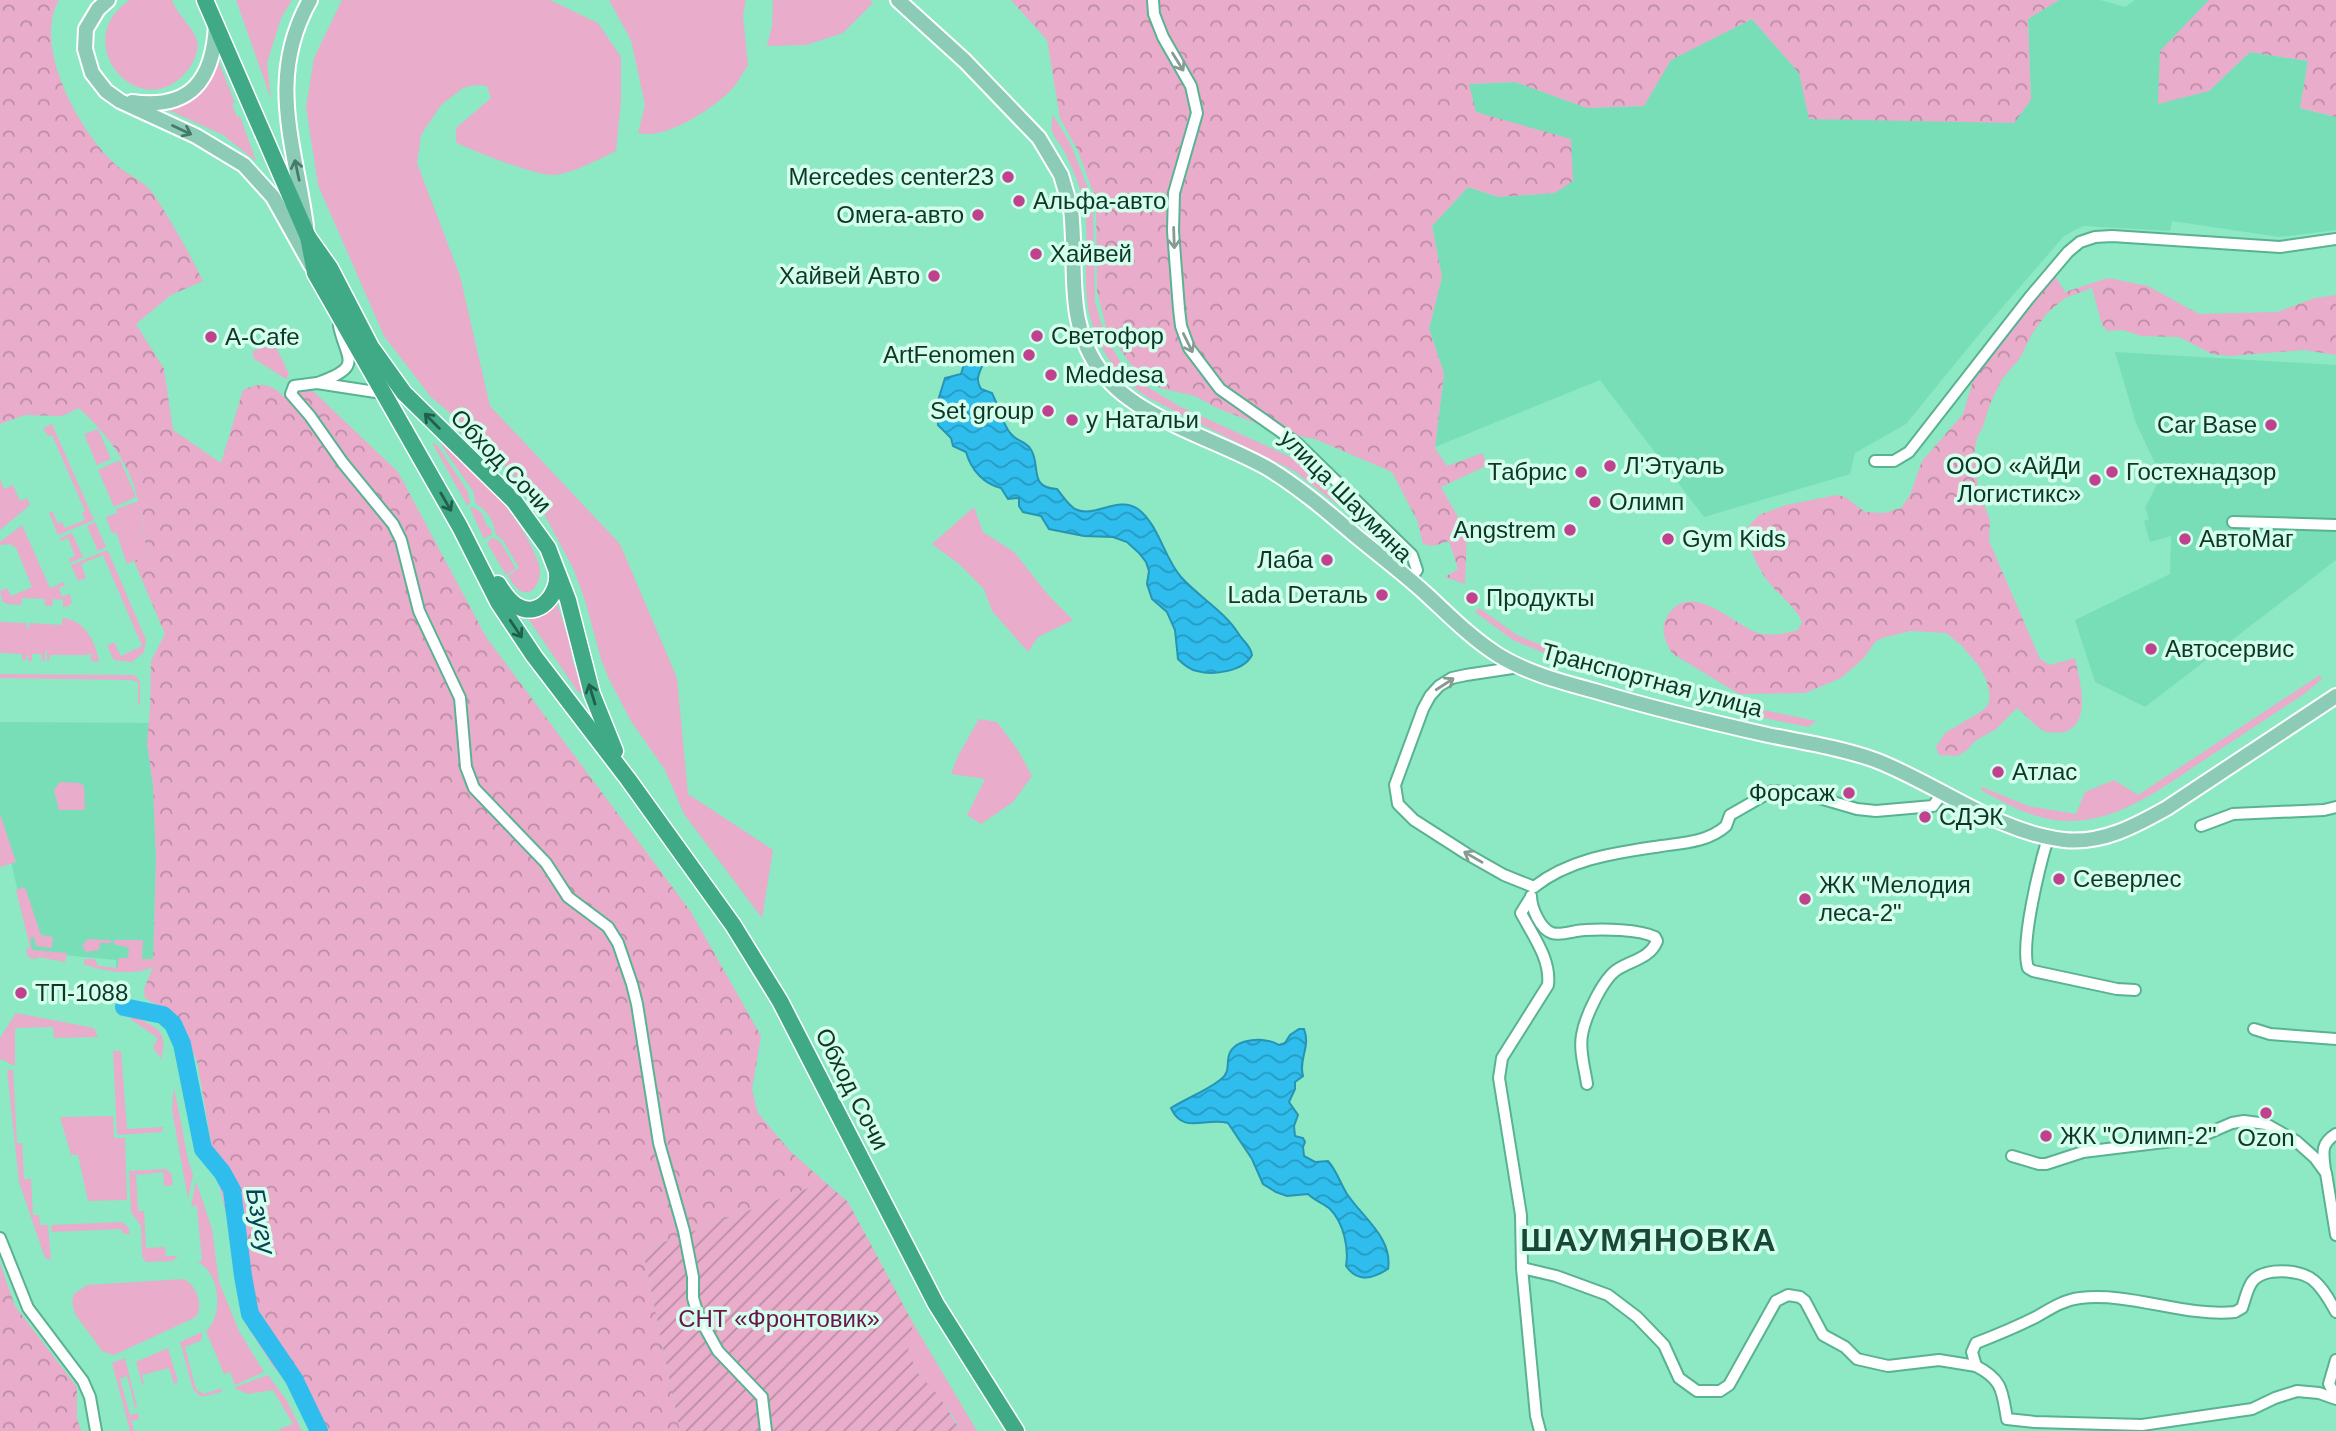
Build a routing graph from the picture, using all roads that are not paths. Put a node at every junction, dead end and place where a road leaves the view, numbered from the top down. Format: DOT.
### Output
graph roads {
  1 [pos="108,0"];
  2 [pos="205,0"];
  3 [pos="310,0"];
  4 [pos="898,0"];
  5 [pos="1153,0"];
  6 [pos="216,25"];
  7 [pos="120,101"];
  8 [pos="308,237"];
  9 [pos="2336,239"];
  10 [pos="315,272"];
  11 [pos="337,314"];
  12 [pos="317,383"];
  13 [pos="383,393"];
  14 [pos="1874,461"];
  15 [pos="2233,522"];
  16 [pos="2336,525"];
  17 [pos="460,527"];
  18 [pos="556,565"];
  19 [pos="1410,580"];
  20 [pos="1519,667"];
  21 [pos="2336,696"];
  22 [pos="628,779"];
  23 [pos="1943,792"];
  24 [pos="2336,807"];
  25 [pos="2200,826"];
  26 [pos="2048,838"];
  27 [pos="1532,892"];
  28 [pos="2135,990"];
  29 [pos="2254,1029"];
  30 [pos="2336,1039"];
  31 [pos="1587,1084"];
  32 [pos="2336,1134"];
  33 [pos="2012,1157"];
  34 [pos="2326,1173"];
  35 [pos="2336,1235"];
  36 [pos="0,1238"];
  37 [pos="1522,1268"];
  38 [pos="2336,1312"];
  39 [pos="2336,1360"];
  40 [pos="1976,1366"];
  41 [pos="2336,1398"];
  42 [pos="96,1431"];
  43 [pos="766,1431"];
  44 [pos="1016,1431"];
  45 [pos="1540,1431"];
  1 -- 7 [label="main road"];
  2 -- 6 [label="highway, Обход Сочи"];
  8 -- 3 [label="main road, one-way"];
  4 -- 19 [label="main road, Транспортная улица"];
  5 -- 19 [label="street, улица Шаумяна, one-way"];
  6 -- 7 [label="main road"];
  6 -- 8 [label="highway, Обход Сочи"];
  7 -- 10 [label="main road, one-way"];
  8 -- 10 [label="highway, Обход Сочи"];
  18 -- 8 [label="highway, Обход Сочи, one-way"];
  9 -- 14 [label="street"];
  10 -- 11 [label="highway, Обход Сочи"];
  11 -- 12 [label="street"];
  11 -- 13 [label="highway, Обход Сочи"];
  12 -- 13 [label="street"];
  12 -- 43 [label="street"];
  13 -- 17 [label="highway, Обход Сочи, one-way"];
  15 -- 16 [label="street"];
  17 -- 18 [label="highway"];
  17 -- 22 [label="highway, Обход Сочи, one-way"];
  22 -- 18 [label="highway, Обход Сочи, one-way"];
  19 -- 20 [label="main road, Транспортная улица"];
  20 -- 23 [label="main road, Транспортная улица"];
  27 -- 20 [label="street, one-way"];
  21 -- 26 [label="main road, Транспортная улица"];
  22 -- 44 [label="highway, Обход Сочи"];
  23 -- 26 [label="main road, Транспортная улица"];
  23 -- 27 [label="street"];
  24 -- 25 [label="street"];
  26 -- 28 [label="street"];
  27 -- 31 [label="street"];
  27 -- 37 [label="street"];
  29 -- 30 [label="street"];
  32 -- 34 [label="street"];
  33 -- 34 [label="street"];
  34 -- 35 [label="street"];
  36 -- 42 [label="street"];
  37 -- 40 [label="street"];
  37 -- 45 [label="street"];
  38 -- 40 [label="street"];
  39 -- 41 [label="street"];
  40 -- 41 [label="street"];
}
